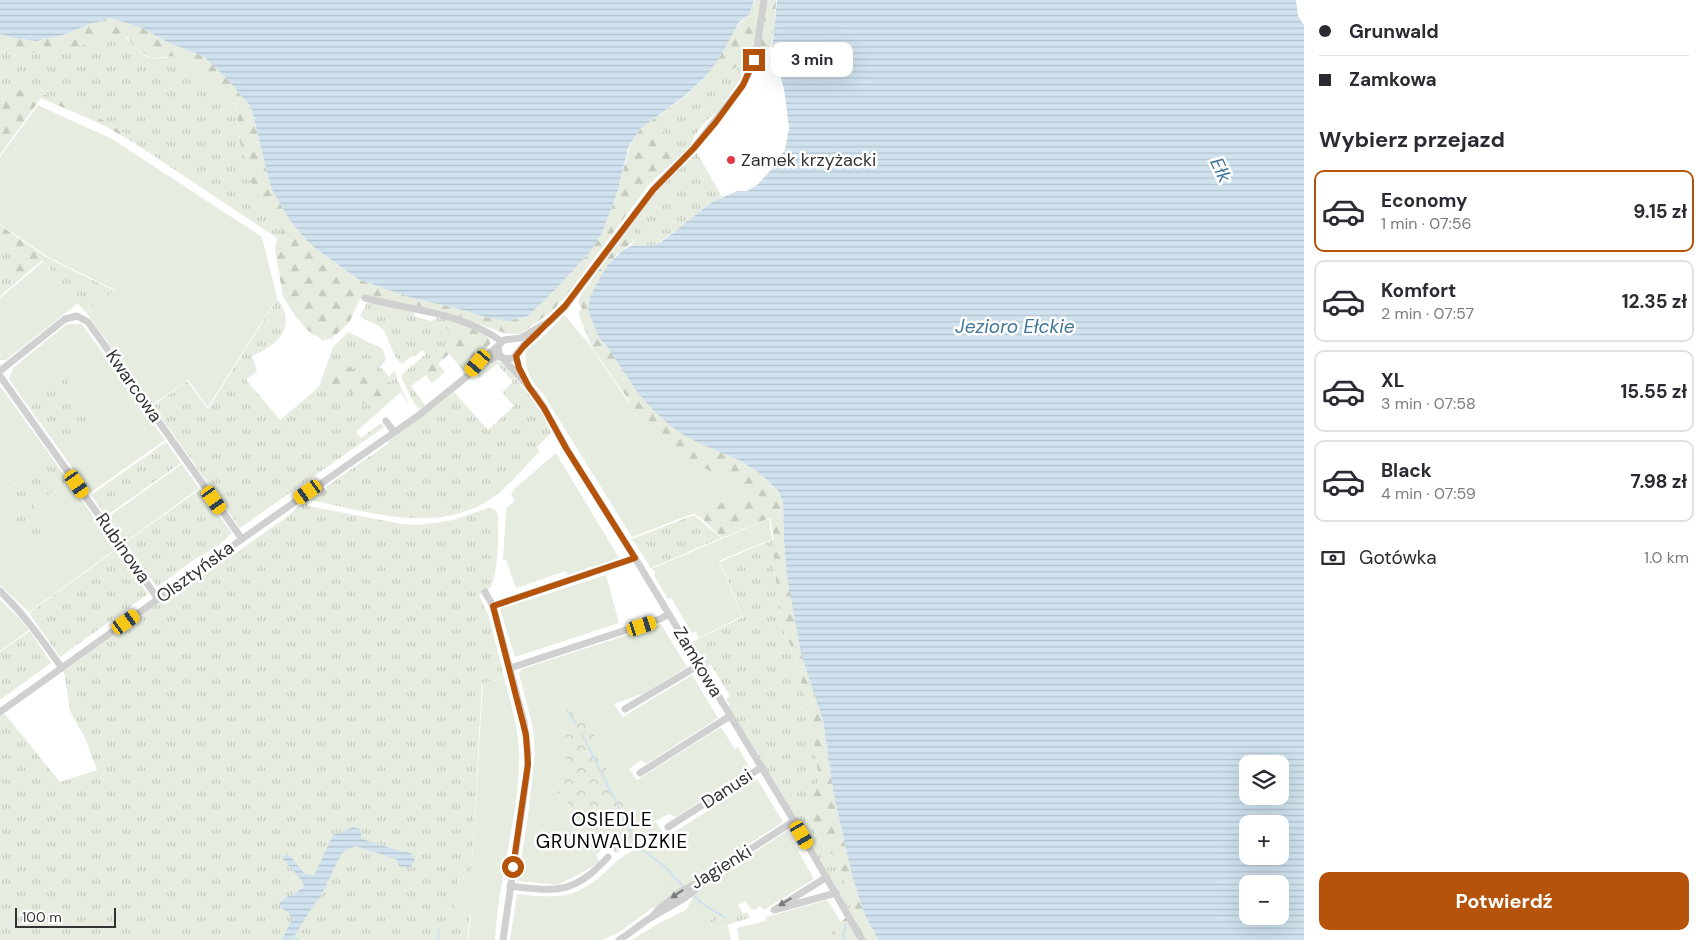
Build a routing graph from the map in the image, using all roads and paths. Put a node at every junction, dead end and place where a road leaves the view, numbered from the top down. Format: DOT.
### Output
graph roads {
  1 [pos="764,0"];
  2 [pos="365,298"];
  3 [pos="551,320"];
  4 [pos="514,340"];
  5 [pos="500,344"];
  6 [pos="517,354"];
  7 [pos="503,358"];
  8 [pos="0,371"];
  9 [pos="0,376"];
  10 [pos="463,380"];
  11 [pos="529,387"];
  12 [pos="386,421"];
  13 [pos="394,432"];
  14 [pos="318,485"];
  15 [pos="323,492"];
  16 [pos="242,539"];
  17 [pos="635,558"];
  18 [pos="0,591"];
  19 [pos="485,592"];
  20 [pos="158,599"];
  21 [pos="493,606"];
  22 [pos="669,614"];
  23 [pos="699,665"];
  24 [pos="62,668"];
  25 [pos="510,668"];
  26 [pos="625,709"];
  27 [pos="0,712"];
  28 [pos="730,716"];
  29 [pos="762,767"];
  30 [pos="640,773"];
  31 [pos="794,821"];
  32 [pos="668,827"];
  33 [pos="608,857"];
  34 [pos="827,877"];
  35 [pos="510,886"];
  36 [pos="836,893"];
  37 [pos="503,940"];
  38 [pos="619,940"];
  39 [pos="862,940"];
  1 -- 3 [label="street"];
  2 -- 5 [label="street"];
  3 -- 4 [label="street"];
  3 -- 6 [label="street"];
  4 -- 5 [label="street"];
  4 -- 6 [label="street"];
  5 -- 7 [label="street"];
  5 -- 10 [label="street"];
  6 -- 7 [label="street"];
  6 -- 11 [label="street, Zamkowa"];
  7 -- 10 [label="street"];
  7 -- 11 [label="street, Zamkowa"];
  8 -- 16 [label="street, Kwarcowa"];
  9 -- 20 [label="street, Rubinowa"];
  10 -- 13 [label="street"];
  11 -- 17 [label="street, Zamkowa"];
  12 -- 13 [label="street"];
  13 -- 14 [label="street"];
  14 -- 15 [label="street"];
  14 -- 16 [label="street, Olsztyńska"];
  16 -- 20 [label="street, Olsztyńska"];
  17 -- 21 [label="street"];
  17 -- 22 [label="street, Zamkowa"];
  18 -- 24 [label="street"];
  19 -- 21 [label="street"];
  20 -- 24 [label="street, Olsztyńska"];
  21 -- 25 [label="street"];
  22 -- 23 [label="street, Zamkowa"];
  22 -- 25 [label="street"];
  23 -- 26 [label="street"];
  23 -- 28 [label="street, Zamkowa"];
  24 -- 27 [label="street, Olsztyńska"];
  25 -- 35 [label="street"];
  28 -- 29 [label="street, Zamkowa"];
  28 -- 30 [label="street"];
  29 -- 31 [label="street, Zamkowa"];
  29 -- 32 [label="street, Danusi"];
  31 -- 34 [label="street, Zamkowa"];
  31 -- 38 [label="street, Jagienki"];
  33 -- 35 [label="street"];
  34 -- 36 [label="street, Zamkowa"];
  34 -- 36 [label="street, one-way"];
  35 -- 37 [label="street"];
  36 -- 39 [label="street, Zamkowa"];
}
